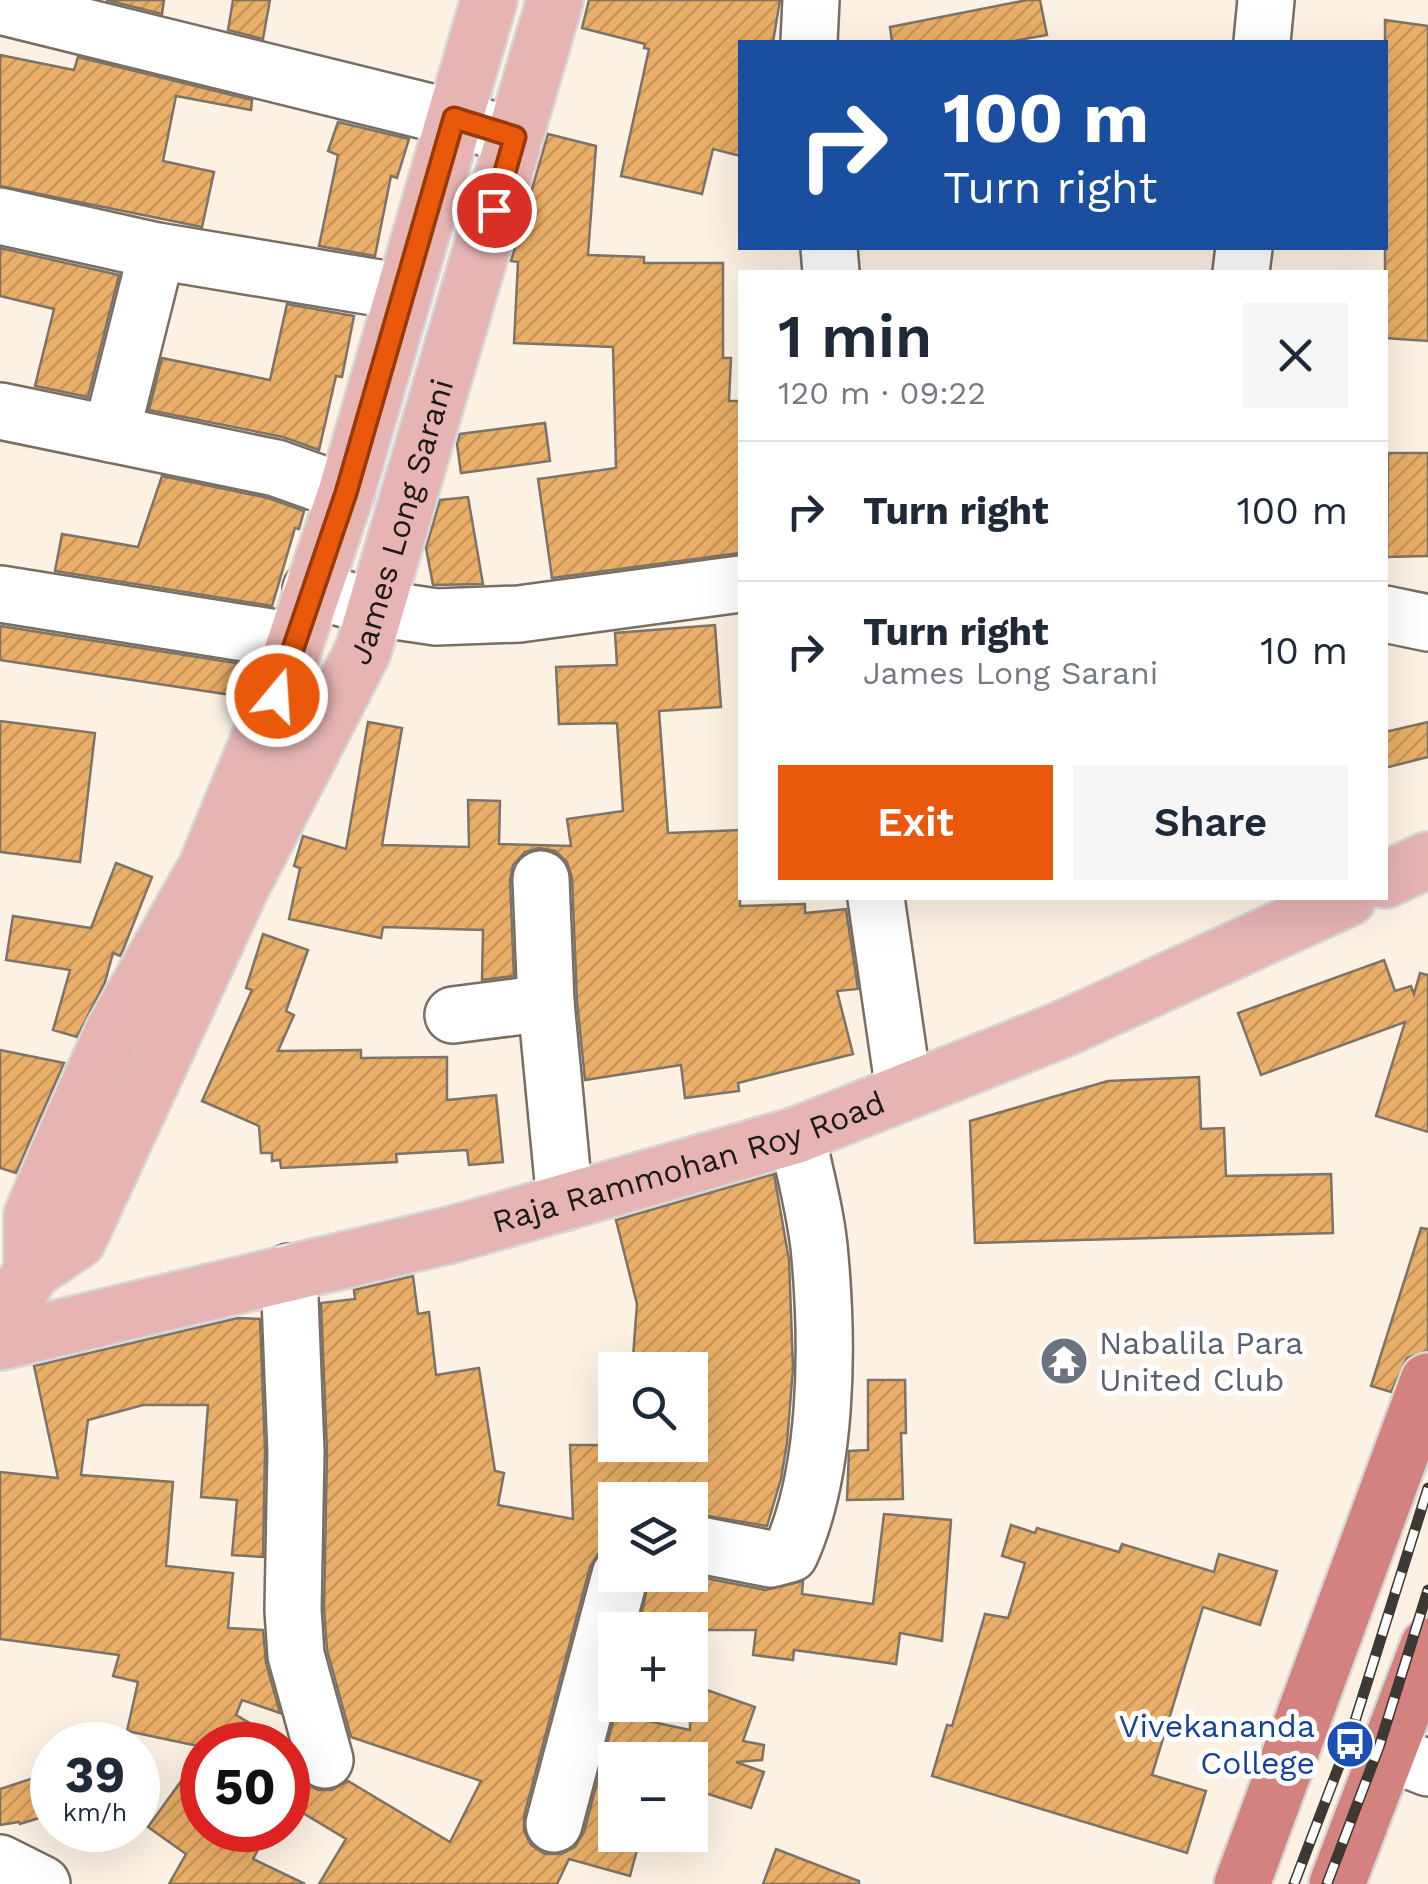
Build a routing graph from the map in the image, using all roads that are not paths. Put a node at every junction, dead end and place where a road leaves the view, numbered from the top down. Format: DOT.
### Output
graph roads {
  1 [pos="488,0"];
  2 [pos="555,0"];
  3 [pos="811,0"];
  4 [pos="1266,0"];
  5 [pos="33,8"];
  6 [pos="809,40"];
  7 [pos="1262,40"];
  8 [pos="454,118"];
  9 [pos="515,137"];
  10 [pos="0,216"];
  11 [pos="156,251"];
  12 [pos="403,292"];
  13 [pos="0,411"];
  14 [pos="111,434"];
  15 [pos="346,493"];
  16 [pos="738,584"];
  17 [pos="312,589"];
  18 [pos="0,594"];
  19 [pos="376,608"];
  20 [pos="1388,615"];
  21 [pos="1428,623"];
  22 [pos="295,641"];
  23 [pos="1428,860"];
  24 [pos="541,879"];
  25 [pos="1388,879"];
  26 [pos="876,900"];
  27 [pos="1344,900"];
  28 [pos="546,1003"];
  29 [pos="453,1015"];
  30 [pos="904,1091"];
  31 [pos="797,1135"];
  32 [pos="565,1202"];
  33 [pos="32,1271"];
  34 [pos="289,1272"];
  35 [pos="0,1325"];
  36 [pos="0,1342"];
  37 [pos="1428,1381"];
  38 [pos="708,1546"];
  39 [pos="615,1592"];
  40 [pos="1428,1646"];
  41 [pos="326,1760"];
  42 [pos="1408,1760"];
  43 [pos="554,1824"];
  44 [pos="0,1863"];
  45 [pos="42,1884"];
  46 [pos="1242,1884"];
  47 [pos="1338,1884"];
  1 -- 8 [label="main road"];
  2 -- 9 [label="main road, James Long Sarani"];
  3 -- 6 [label="street"];
  4 -- 7 [label="street"];
  5 -- 8 [label="street"];
  8 -- 9 [label="street"];
  8 -- 12 [label="main road"];
  9 -- 19 [label="main road, James Long Sarani"];
  10 -- 11 [label="street"];
  11 -- 12 [label="street"];
  11 -- 14 [label="street"];
  12 -- 15 [label="main road"];
  13 -- 14 [label="street"];
  14 -- 15 [label="street"];
  15 -- 17 [label="main road"];
  16 -- 19 [label="street"];
  17 -- 19 [label="street"];
  17 -- 22 [label="main road"];
  18 -- 22 [label="street"];
  19 -- 33 [label="main road, James Long Sarani"];
  20 -- 21 [label="street"];
  22 -- 33 [label="main road"];
  23 -- 25 [label="main road"];
  24 -- 28 [label="street"];
  26 -- 30 [label="street"];
  27 -- 30 [label="main road, Raja Rammohan Roy Road"];
  28 -- 29 [label="street"];
  28 -- 32 [label="street"];
  30 -- 31 [label="main road, Raja Rammohan Roy Road"];
  31 -- 32 [label="main road, Raja Rammohan Roy Road"];
  31 -- 38 [label="street"];
  32 -- 34 [label="main road, Raja Rammohan Roy Road"];
  33 -- 35 [label="main road"];
  34 -- 36 [label="main road, Raja Rammohan Roy Road"];
  34 -- 41 [label="street"];
  37 -- 46 [label="highway"];
  39 -- 43 [label="street"];
  40 -- 42 [label="highway"];
  42 -- 47 [label="highway"];
  44 -- 45 [label="street"];
}
